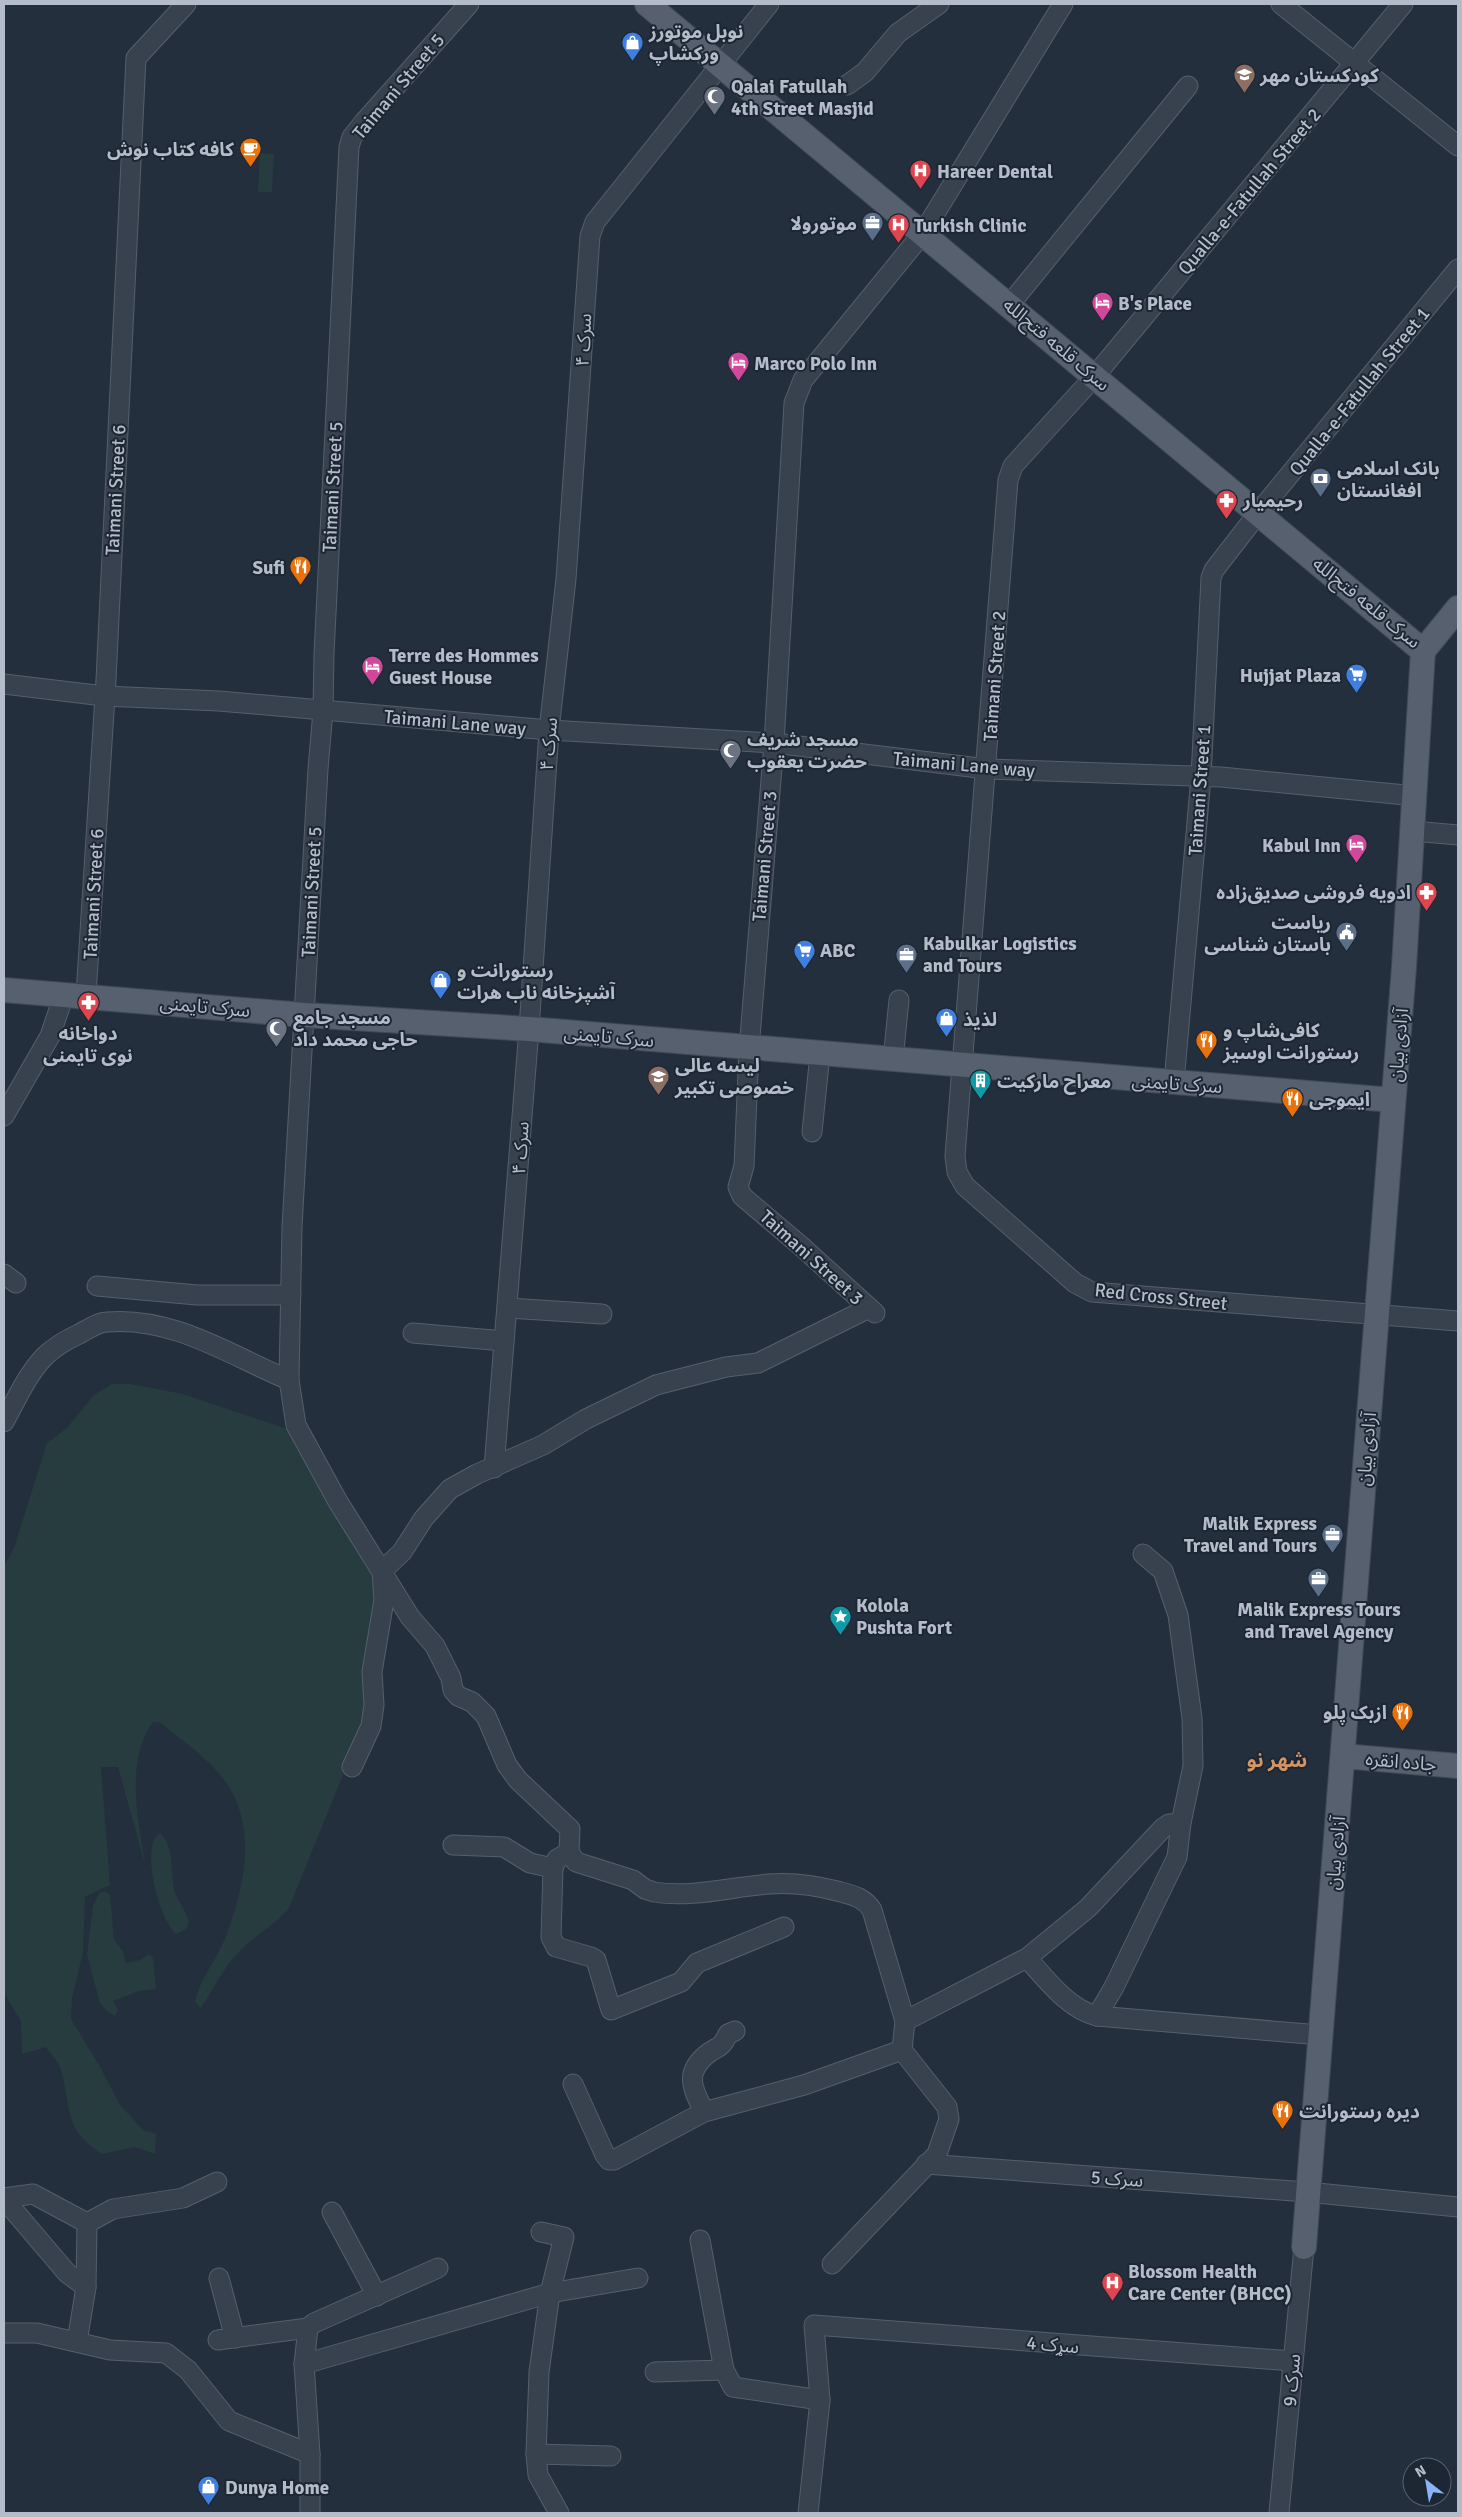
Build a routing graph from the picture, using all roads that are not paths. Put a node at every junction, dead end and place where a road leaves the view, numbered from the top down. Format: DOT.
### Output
graph roads {
  1 [pos="186,4"];
  2 [pos="469,4"];
  3 [pos="647,4"];
  4 [pos="768,4"];
  5 [pos="939,4"];
  6 [pos="1281,4"];
  7 [pos="1403,4"];
  8 [pos="1057,6"];
  9 [pos="1355,63"];
  10 [pos="720,64"];
  11 [pos="847,85"];
  12 [pos="1188,86"];
  13 [pos="1458,146"];
  14 [pos="924,233"];
  15 [pos="1458,269"];
  16 [pos="1010,304"];
  17 [pos="1094,377"];
  18 [pos="1259,512"];
  19 [pos="1458,608"];
  20 [pos="1423,651"];
  21 [pos="4,684"];
  22 [pos="104,696"];
  23 [pos="324,712"];
  24 [pos="549,730"];
  25 [pos="774,743"];
  26 [pos="987,769"];
  27 [pos="1201,777"];
  28 [pos="1416,796"];
  29 [pos="1413,831"];
  30 [pos="1458,835"];
  31 [pos="4,990"];
  32 [pos="76,995"];
  33 [pos="899,1000"];
  34 [pos="304,1015"];
  35 [pos="529,1029"];
  36 [pos="749,1049"];
  37 [pos="820,1054"];
  38 [pos="893,1060"];
  39 [pos="963,1066"];
  40 [pos="1174,1082"];
  41 [pos="1393,1100"];
  42 [pos="4,1116"];
  43 [pos="812,1132"];
  44 [pos="97,1286"];
  45 [pos="291,1294"];
  46 [pos="508,1308"];
  47 [pos="602,1314"];
  48 [pos="1377,1315"];
  49 [pos="1458,1321"];
  50 [pos="413,1333"];
  51 [pos="504,1341"];
  52 [pos="289,1380"];
  53 [pos="4,1422"];
  54 [pos="494,1468"];
  55 [pos="1143,1554"];
  56 [pos="382,1571"];
  57 [pos="1343,1756"];
  58 [pos="1458,1766"];
  59 [pos="352,1767"];
  60 [pos="1181,1823"];
  61 [pos="453,1845"];
  62 [pos="569,1852"];
  63 [pos="553,1868"];
  64 [pos="784,1927"];
  65 [pos="1026,1958"];
  66 [pos="1097,2016"];
  67 [pos="904,2021"];
  68 [pos="735,2031"];
  69 [pos="1320,2035"];
  70 [pos="902,2050"];
  71 [pos="573,2084"];
  72 [pos="704,2112"];
  73 [pos="926,2164"];
  74 [pos="217,2182"];
  75 [pos="1307,2192"];
  76 [pos="4,2198"];
  77 [pos="1458,2207"];
  78 [pos="332,2212"];
  79 [pos="87,2223"];
  80 [pos="541,2232"];
  81 [pos="700,2240"];
  82 [pos="1304,2246"];
  83 [pos="832,2264"];
  84 [pos="438,2268"];
  85 [pos="219,2278"];
  86 [pos="638,2278"];
  87 [pos="86,2287"];
  88 [pos="550,2294"];
  89 [pos="376,2296"];
  90 [pos="308,2328"];
  91 [pos="4,2333"];
  92 [pos="76,2342"];
  93 [pos="1293,2361"];
  94 [pos="304,2364"];
  95 [pos="724,2370"];
  96 [pos="655,2372"];
  97 [pos="820,2400"];
  98 [pos="310,2454"];
  99 [pos="536,2454"];
  100 [pos="611,2456"];
  101 [pos="310,2513"];
  102 [pos="559,2513"];
  103 [pos="808,2513"];
  104 [pos="1279,2513"];
  1 -- 22 [label="street, Taimani Street 6"];
  2 -- 23 [label="street, Taimani Street 5"];
  3 -- 10 [label="main road, سرک قلعه فتح‌الله"];
  4 -- 10 [label="street, سرک ۴"];
  5 -- 11 [label="street"];
  6 -- 9 [label="street"];
  7 -- 9 [label="street, Qualla-e-Fatullah Street 2"];
  8 -- 14 [label="street, Taimani Street 3"];
  9 -- 13 [label="street"];
  9 -- 17 [label="street, Qualla-e-Fatullah Street 2"];
  10 -- 14 [label="main road, سرک قلعه فتح‌الله"];
  10 -- 24 [label="street, سرک ۴"];
  12 -- 16 [label="street"];
  14 -- 16 [label="main road, سرک قلعه فتح‌الله"];
  14 -- 25 [label="street, Taimani Street 3"];
  15 -- 18 [label="street, Qualla-e-Fatullah Street 1"];
  16 -- 17 [label="main road, سرک قلعه فتح‌الله"];
  17 -- 18 [label="main road, سرک قلعه فتح‌الله"];
  17 -- 26 [label="street, Taimani Street 2"];
  18 -- 20 [label="main road, سرک قلعه فتح‌الله"];
  18 -- 27 [label="street, Taimani Street 1"];
  19 -- 20 [label="main road, سرک قلعه فتح‌الله"];
  20 -- 28 [label="main road, آزادی بیان"];
  21 -- 22 [label="street, Taimani Lane way"];
  22 -- 23 [label="street, Taimani Lane way"];
  22 -- 32 [label="street, Taimani Street 6"];
  23 -- 24 [label="street, Taimani Lane way"];
  23 -- 34 [label="street, Taimani Street 5"];
  24 -- 25 [label="street, Taimani Lane way"];
  24 -- 35 [label="street, سرک ۴"];
  25 -- 26 [label="street, Taimani Lane way"];
  25 -- 36 [label="street, Taimani Street 3"];
  26 -- 27 [label="street, Taimani Lane way"];
  26 -- 39 [label="street, Taimani Street 2"];
  27 -- 28 [label="street, Taimani Lane way"];
  27 -- 40 [label="street, Taimani Street 1"];
  28 -- 29 [label="main road, آزادی بیان"];
  29 -- 30 [label="street"];
  29 -- 41 [label="main road, آزادی بیان"];
  31 -- 32 [label="main road, سرک تایمنی"];
  32 -- 34 [label="main road, سرک تایمنی"];
  32 -- 42 [label="street, Taimani Street 6"];
  33 -- 38 [label="street"];
  34 -- 35 [label="main road, سرک تایمنی"];
  34 -- 45 [label="street, Taimani Street 5"];
  35 -- 36 [label="main road, سرک تایمنی"];
  35 -- 46 [label="street, سرک ۴"];
  36 -- 37 [label="main road, سرک تایمنی"];
  36 -- 54 [label="street, Taimani Street 3"];
  37 -- 38 [label="main road, سرک تایمنی"];
  37 -- 43 [label="street"];
  38 -- 39 [label="main road, سرک تایمنی"];
  39 -- 40 [label="main road, سرک تایمنی"];
  39 -- 48 [label="street, Red Cross Street"];
  40 -- 41 [label="main road, سرک تایمنی"];
  41 -- 48 [label="main road, آزادی بیان"];
  44 -- 45 [label="street"];
  45 -- 52 [label="street, Taimani Street 5"];
  46 -- 47 [label="street"];
  46 -- 51 [label="street, سرک ۴"];
  48 -- 49 [label="street, Red Cross Street"];
  48 -- 57 [label="main road, آزادی بیان"];
  50 -- 51 [label="street"];
  51 -- 54 [label="street, سرک ۴"];
  52 -- 53 [label="street"];
  52 -- 56 [label="street, Taimani Street 5"];
  54 -- 56 [label="street"];
  55 -- 60 [label="street"];
  56 -- 59 [label="street"];
  56 -- 62 [label="street, Taimani Street 5"];
  57 -- 58 [label="main road, جاده انقره"];
  57 -- 69 [label="main road, آزادی بیان"];
  60 -- 65 [label="street"];
  60 -- 66 [label="street"];
  61 -- 63 [label="street"];
  62 -- 63 [label="street"];
  62 -- 67 [label="street"];
  63 -- 64 [label="street"];
  65 -- 66 [label="street"];
  65 -- 67 [label="street"];
  66 -- 69 [label="street"];
  67 -- 70 [label="street"];
  68 -- 72 [label="street"];
  69 -- 75 [label="main road, آزادی بیان"];
  70 -- 72 [label="street"];
  70 -- 73 [label="street"];
  71 -- 72 [label="street"];
  73 -- 75 [label="street, سرک 5"];
  73 -- 83 [label="street"];
  74 -- 79 [label="street"];
  75 -- 77 [label="street, سرک 5"];
  75 -- 82 [label="main road, آزادی بیان"];
  76 -- 79 [label="street"];
  76 -- 87 [label="street"];
  78 -- 89 [label="street"];
  79 -- 87 [label="street"];
  80 -- 88 [label="street"];
  81 -- 95 [label="street"];
  82 -- 93 [label="street, سرک 9"];
  84 -- 89 [label="street"];
  85 -- 90 [label="street"];
  86 -- 88 [label="street"];
  87 -- 92 [label="street"];
  88 -- 94 [label="street"];
  88 -- 99 [label="street"];
  89 -- 90 [label="street"];
  90 -- 94 [label="street"];
  91 -- 92 [label="street"];
  92 -- 98 [label="street"];
  93 -- 97 [label="street, سړک 4"];
  93 -- 104 [label="street, سرک 9"];
  94 -- 98 [label="street"];
  95 -- 96 [label="street"];
  95 -- 97 [label="street"];
  97 -- 103 [label="street"];
  98 -- 101 [label="street"];
  99 -- 100 [label="street"];
  99 -- 102 [label="street"];
}
